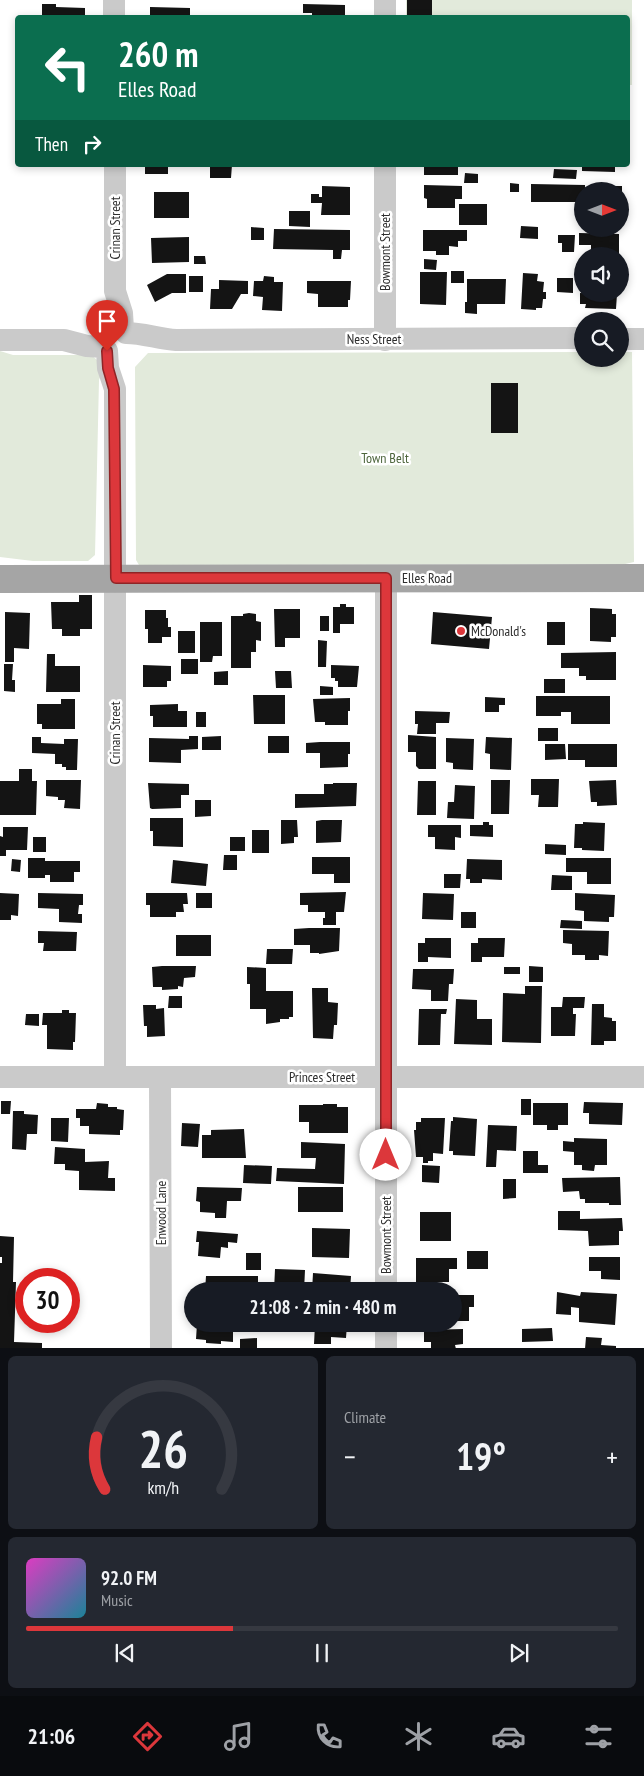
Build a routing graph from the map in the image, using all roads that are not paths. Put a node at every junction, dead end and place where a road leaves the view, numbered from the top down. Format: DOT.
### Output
graph roads {
  1 [pos="114,0"];
  2 [pos="385,0"];
  3 [pos="114,15"];
  4 [pos="385,15"];
  5 [pos="115,167"];
  6 [pos="385,167"];
  7 [pos="574,338"];
  8 [pos="629,339"];
  9 [pos="644,339"];
  10 [pos="0,340"];
  11 [pos="115,340"];
  12 [pos="385,340"];
  13 [pos="116,578"];
  14 [pos="386,578"];
  15 [pos="644,578"];
  16 [pos="0,579"];
  17 [pos="0,1077"];
  18 [pos="115,1077"];
  19 [pos="160,1077"];
  20 [pos="386,1077"];
  21 [pos="644,1077"];
  22 [pos="386,1282"];
  23 [pos="386,1332"];
  24 [pos="161,1348"];
  25 [pos="386,1348"];
  1 -- 3 [label="street"];
  2 -- 4 [label="street"];
  5 -- 11 [label="street, Crinan Street"];
  6 -- 12 [label="street, Bowmont Street"];
  7 -- 12 [label="street, Ness Street"];
  8 -- 9 [label="street"];
  10 -- 11 [label="street, Ness Street"];
  11 -- 12 [label="street, Ness Street"];
  11 -- 13 [label="street, Crinan Street"];
  13 -- 14 [label="main road, Elles Road"];
  13 -- 16 [label="main road, Elles Road"];
  13 -- 18 [label="street, Crinan Street"];
  14 -- 15 [label="main road, Elles Road"];
  14 -- 20 [label="street, Bowmont Street"];
  17 -- 18 [label="street, Princes Street"];
  18 -- 19 [label="street, Princes Street"];
  19 -- 20 [label="street, Princes Street"];
  19 -- 24 [label="street, Enwood Lane"];
  20 -- 21 [label="street, Princes Street"];
  20 -- 22 [label="street, Bowmont Street"];
  23 -- 25 [label="street"];
}
